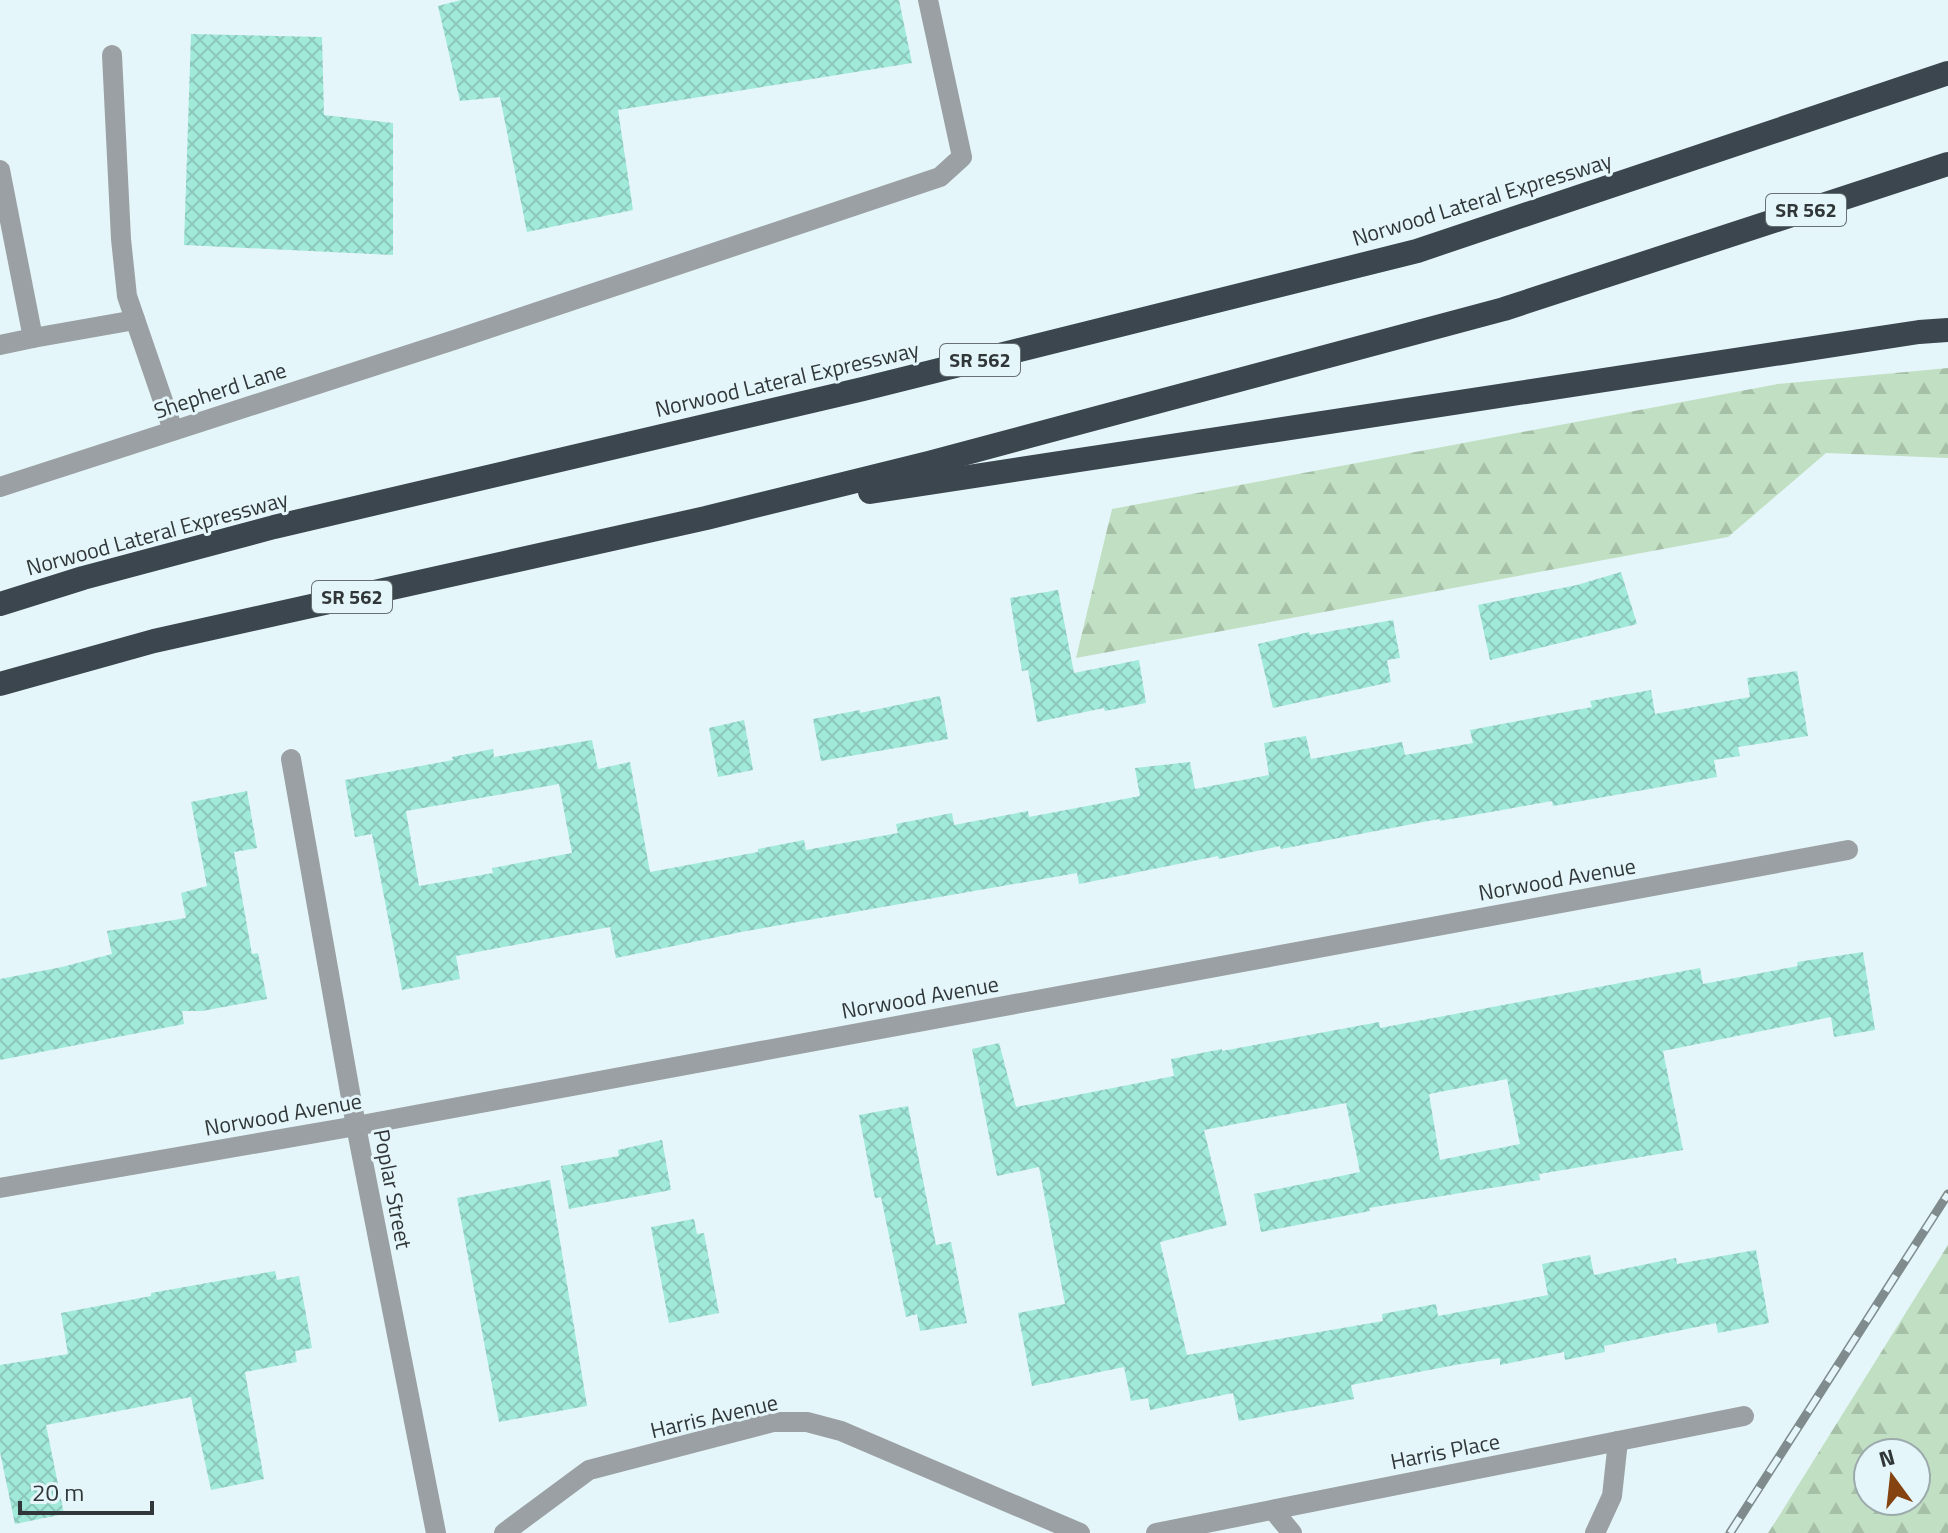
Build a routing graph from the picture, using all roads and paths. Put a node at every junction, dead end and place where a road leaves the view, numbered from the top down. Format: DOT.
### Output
graph roads {
  1 [pos="928,0"];
  2 [pos="112,55"];
  3 [pos="1948,73"];
  4 [pos="1945,165"];
  5 [pos="0,170"];
  6 [pos="135,320"];
  7 [pos="1948,330"];
  8 [pos="33,338"];
  9 [pos="0,345"];
  10 [pos="173,430"];
  11 [pos="0,487"];
  12 [pos="706,518"];
  13 [pos="0,604"];
  14 [pos="0,684"];
  15 [pos="291,759"];
  16 [pos="1848,850"];
  17 [pos="356,1126"];
  18 [pos="0,1188"];
  19 [pos="1744,1416"];
  20 [pos="1618,1441"];
  21 [pos="1273,1510"];
  22 [pos="436,1533"];
  23 [pos="504,1533"];
  24 [pos="1080,1533"];
  25 [pos="1156,1533"];
  26 [pos="1292,1533"];
  27 [pos="1595,1533"];
  1 -- 10 [label="street, Shepherd Lane"];
  2 -- 6 [label="street"];
  3 -- 13 [label="highway, Norwood Lateral Expressway / SR 562"];
  4 -- 12 [label="highway, SR 562"];
  5 -- 8 [label="street"];
  6 -- 8 [label="street"];
  6 -- 10 [label="street"];
  7 -- 12 [label="highway"];
  8 -- 9 [label="street"];
  10 -- 11 [label="street, Shepherd Lane"];
  12 -- 14 [label="highway, SR 562"];
  15 -- 17 [label="street, Poplar Street"];
  16 -- 17 [label="street, Norwood Avenue"];
  17 -- 18 [label="street, Norwood Avenue"];
  17 -- 22 [label="street, Poplar Street"];
  19 -- 20 [label="street, Harris Place"];
  20 -- 21 [label="street, Harris Place"];
  20 -- 27 [label="street"];
  21 -- 25 [label="street, Harris Place"];
  21 -- 26 [label="street"];
  23 -- 24 [label="street, Harris Avenue"];
}
